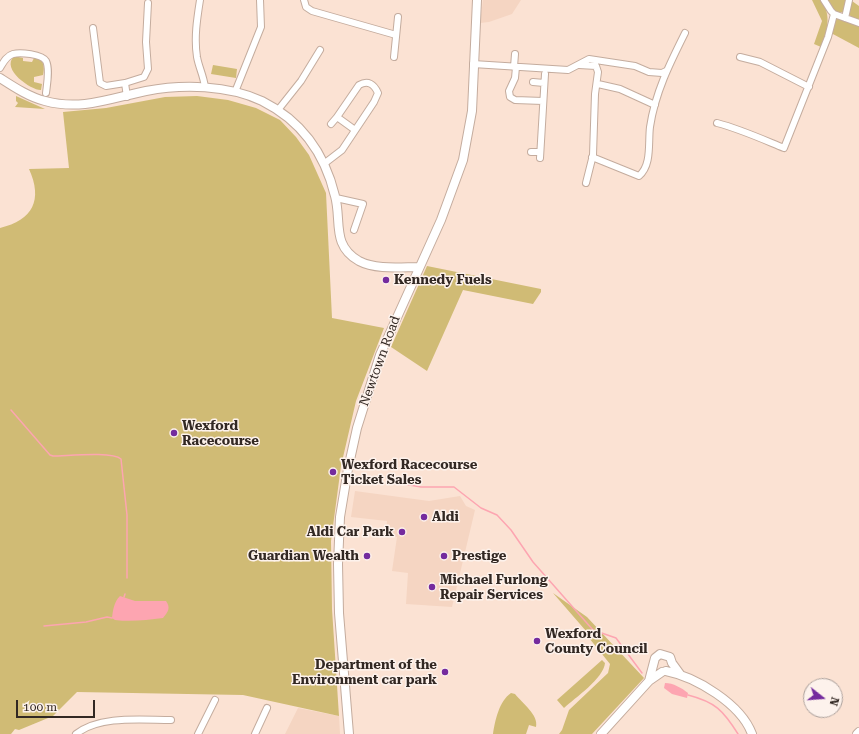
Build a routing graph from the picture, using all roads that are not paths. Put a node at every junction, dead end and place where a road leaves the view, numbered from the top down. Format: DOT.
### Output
graph roads {
  1 [pos="200,0"];
  2 [pos="260,0"];
  3 [pos="304,0"];
  4 [pos="477,0"];
  5 [pos="824,0"];
  6 [pos="849,0"];
  7 [pos="148,3"];
  8 [pos="834,14"];
  9 [pos="398,17"];
  10 [pos="845,18"];
  11 [pos="859,23"];
  12 [pos="93,28"];
  13 [pos="685,33"];
  14 [pos="396,35"];
  15 [pos="320,50"];
  16 [pos="515,54"];
  17 [pos="394,57"];
  18 [pos="740,58"];
  19 [pos="547,61"];
  20 [pos="473,64"];
  21 [pos="577,66"];
  22 [pos="515,67"];
  23 [pos="0,68"];
  24 [pos="546,71"];
  25 [pos="666,71"];
  26 [pos="0,78"];
  27 [pos="533,82"];
  28 [pos="125,83"];
  29 [pos="544,83"];
  30 [pos="598,84"];
  31 [pos="205,87"];
  32 [pos="809,87"];
  33 [pos="235,92"];
  34 [pos="46,93"];
  35 [pos="127,96"];
  36 [pos="543,101"];
  37 [pos="655,105"];
  38 [pos="278,110"];
  39 [pos="337,117"];
  40 [pos="717,122"];
  41 [pos="331,124"];
  42 [pos="355,130"];
  43 [pos="532,152"];
  44 [pos="592,157"];
  45 [pos="325,164"];
  46 [pos="586,183"];
  47 [pos="336,198"];
  48 [pos="363,204"];
  49 [pos="370,206"];
  50 [pos="354,230"];
  51 [pos="419,268"];
  52 [pos="672,663"];
  53 [pos="654,665"];
  54 [pos="664,671"];
  55 [pos="680,674"];
  56 [pos="649,681"];
  57 [pos="215,700"];
  58 [pos="267,708"];
  59 [pos="171,720"];
  60 [pos="859,732"];
  61 [pos="76,734"];
  62 [pos="198,734"];
  63 [pos="254,734"];
  64 [pos="349,734"];
  65 [pos="601,734"];
  66 [pos="752,734"];
  67 [pos="857,734"];
  1 -- 31 [label="street"];
  2 -- 33 [label="street"];
  3 -- 14 [label="street"];
  4 -- 20 [label="street, Newtown Road"];
  5 -- 8 [label="street"];
  6 -- 10 [label="street"];
  7 -- 28 [label="street"];
  8 -- 10 [label="street"];
  8 -- 32 [label="street"];
  9 -- 14 [label="street"];
  10 -- 11 [label="street"];
  12 -- 28 [label="street"];
  13 -- 25 [label="street"];
  14 -- 17 [label="street"];
  15 -- 38 [label="street"];
  16 -- 22 [label="street"];
  18 -- 32 [label="street"];
  19 -- 24 [label="street"];
  20 -- 22 [label="street"];
  20 -- 51 [label="street, Newtown Road"];
  21 -- 24 [label="street"];
  21 -- 25 [label="street"];
  21 -- 30 [label="street"];
  22 -- 24 [label="street"];
  22 -- 36 [label="street"];
  23 -- 34 [label="street"];
  24 -- 29 [label="street"];
  25 -- 37 [label="street"];
  26 -- 35 [label="street"];
  27 -- 29 [label="street"];
  28 -- 35 [label="street"];
  29 -- 36 [label="street"];
  30 -- 37 [label="street"];
  30 -- 44 [label="street"];
  31 -- 33 [label="street"];
  31 -- 35 [label="street"];
  32 -- 40 [label="street"];
  33 -- 38 [label="street"];
  36 -- 43 [label="street"];
  37 -- 44 [label="street"];
  38 -- 45 [label="street"];
  39 -- 41 [label="street"];
  39 -- 42 [label="street"];
  39 -- 42 [label="street"];
  42 -- 45 [label="street"];
  44 -- 46 [label="street"];
  45 -- 47 [label="street"];
  47 -- 48 [label="street"];
  47 -- 51 [label="street"];
  48 -- 49 [label="street"];
  48 -- 50 [label="street"];
  51 -- 64 [label="street, Newtown Road"];
  52 -- 53 [label="street"];
  52 -- 54 [label="street"];
  52 -- 55 [label="street"];
  53 -- 54 [label="street"];
  53 -- 56 [label="street"];
  54 -- 55 [label="street"];
  54 -- 56 [label="street"];
  55 -- 66 [label="street"];
  56 -- 65 [label="street"];
  57 -- 62 [label="street"];
  58 -- 63 [label="street"];
  59 -- 61 [label="street"];
  60 -- 67 [label="street"];
}
